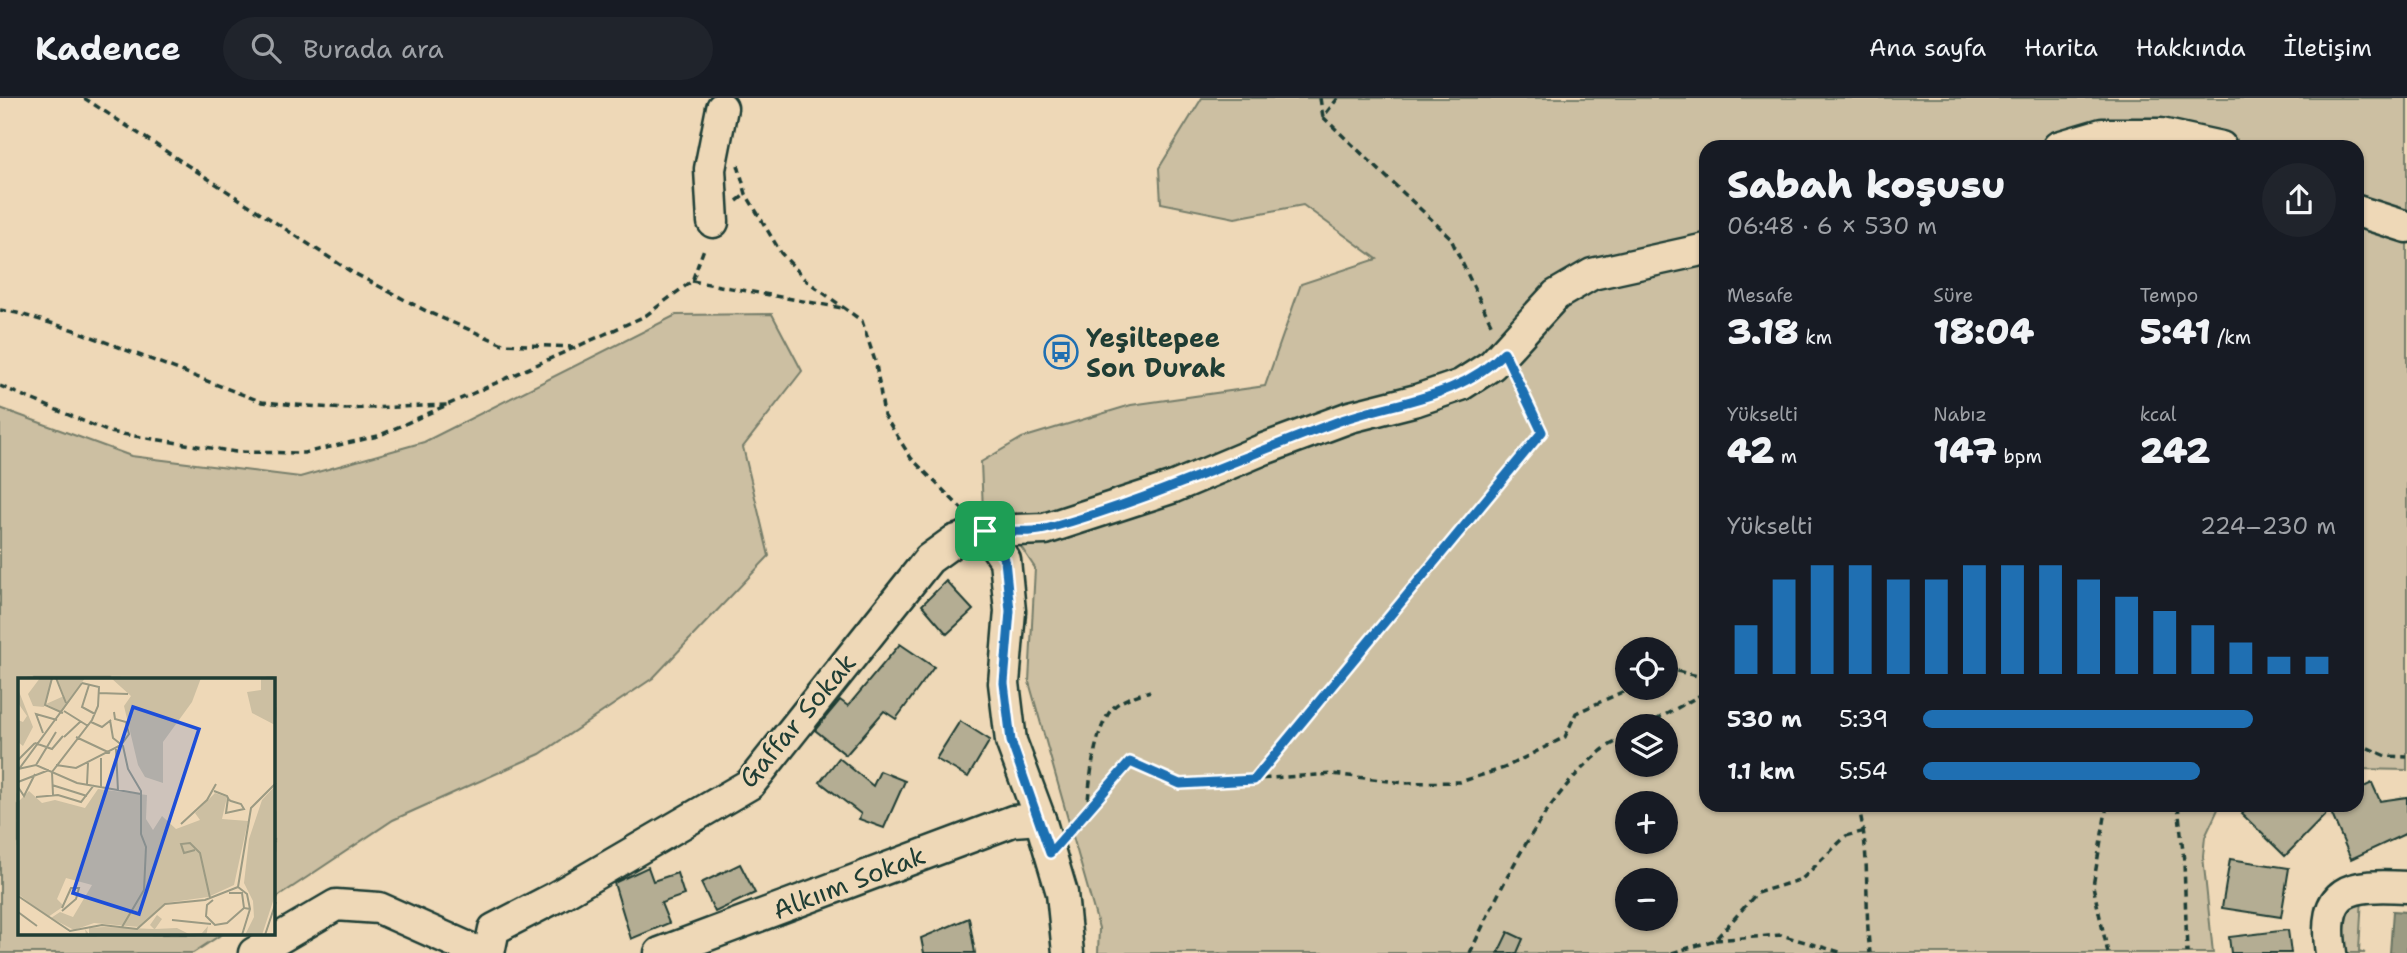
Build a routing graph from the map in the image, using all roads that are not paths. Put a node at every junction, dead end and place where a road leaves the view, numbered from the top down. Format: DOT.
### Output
graph roads {
  1 [pos="722,108"];
  2 [pos="2082,140"];
  3 [pos="2189,140"];
  4 [pos="2364,213"];
  5 [pos="713,222"];
  6 [pos="2407,228"];
  7 [pos="1699,251"];
  8 [pos="985,531"];
  9 [pos="1040,819"];
  10 [pos="2407,887"];
  11 [pos="254,953"];
  12 [pos="480,953"];
  13 [pos="489,953"];
  14 [pos="660,953"];
  15 [pos="1068,953"];
  16 [pos="2331,953"];
  1 -- 5 [label="street"];
  2 -- 3 [label="street"];
  4 -- 6 [label="street"];
  7 -- 8 [label="street, Gaffar Sokak"];
  8 -- 9 [label="street"];
  8 -- 13 [label="street, Gaffar Sokak"];
  9 -- 14 [label="street, Alkıım Sokak"];
  9 -- 15 [label="street"];
  10 -- 16 [label="street"];
  11 -- 12 [label="street"];
}
